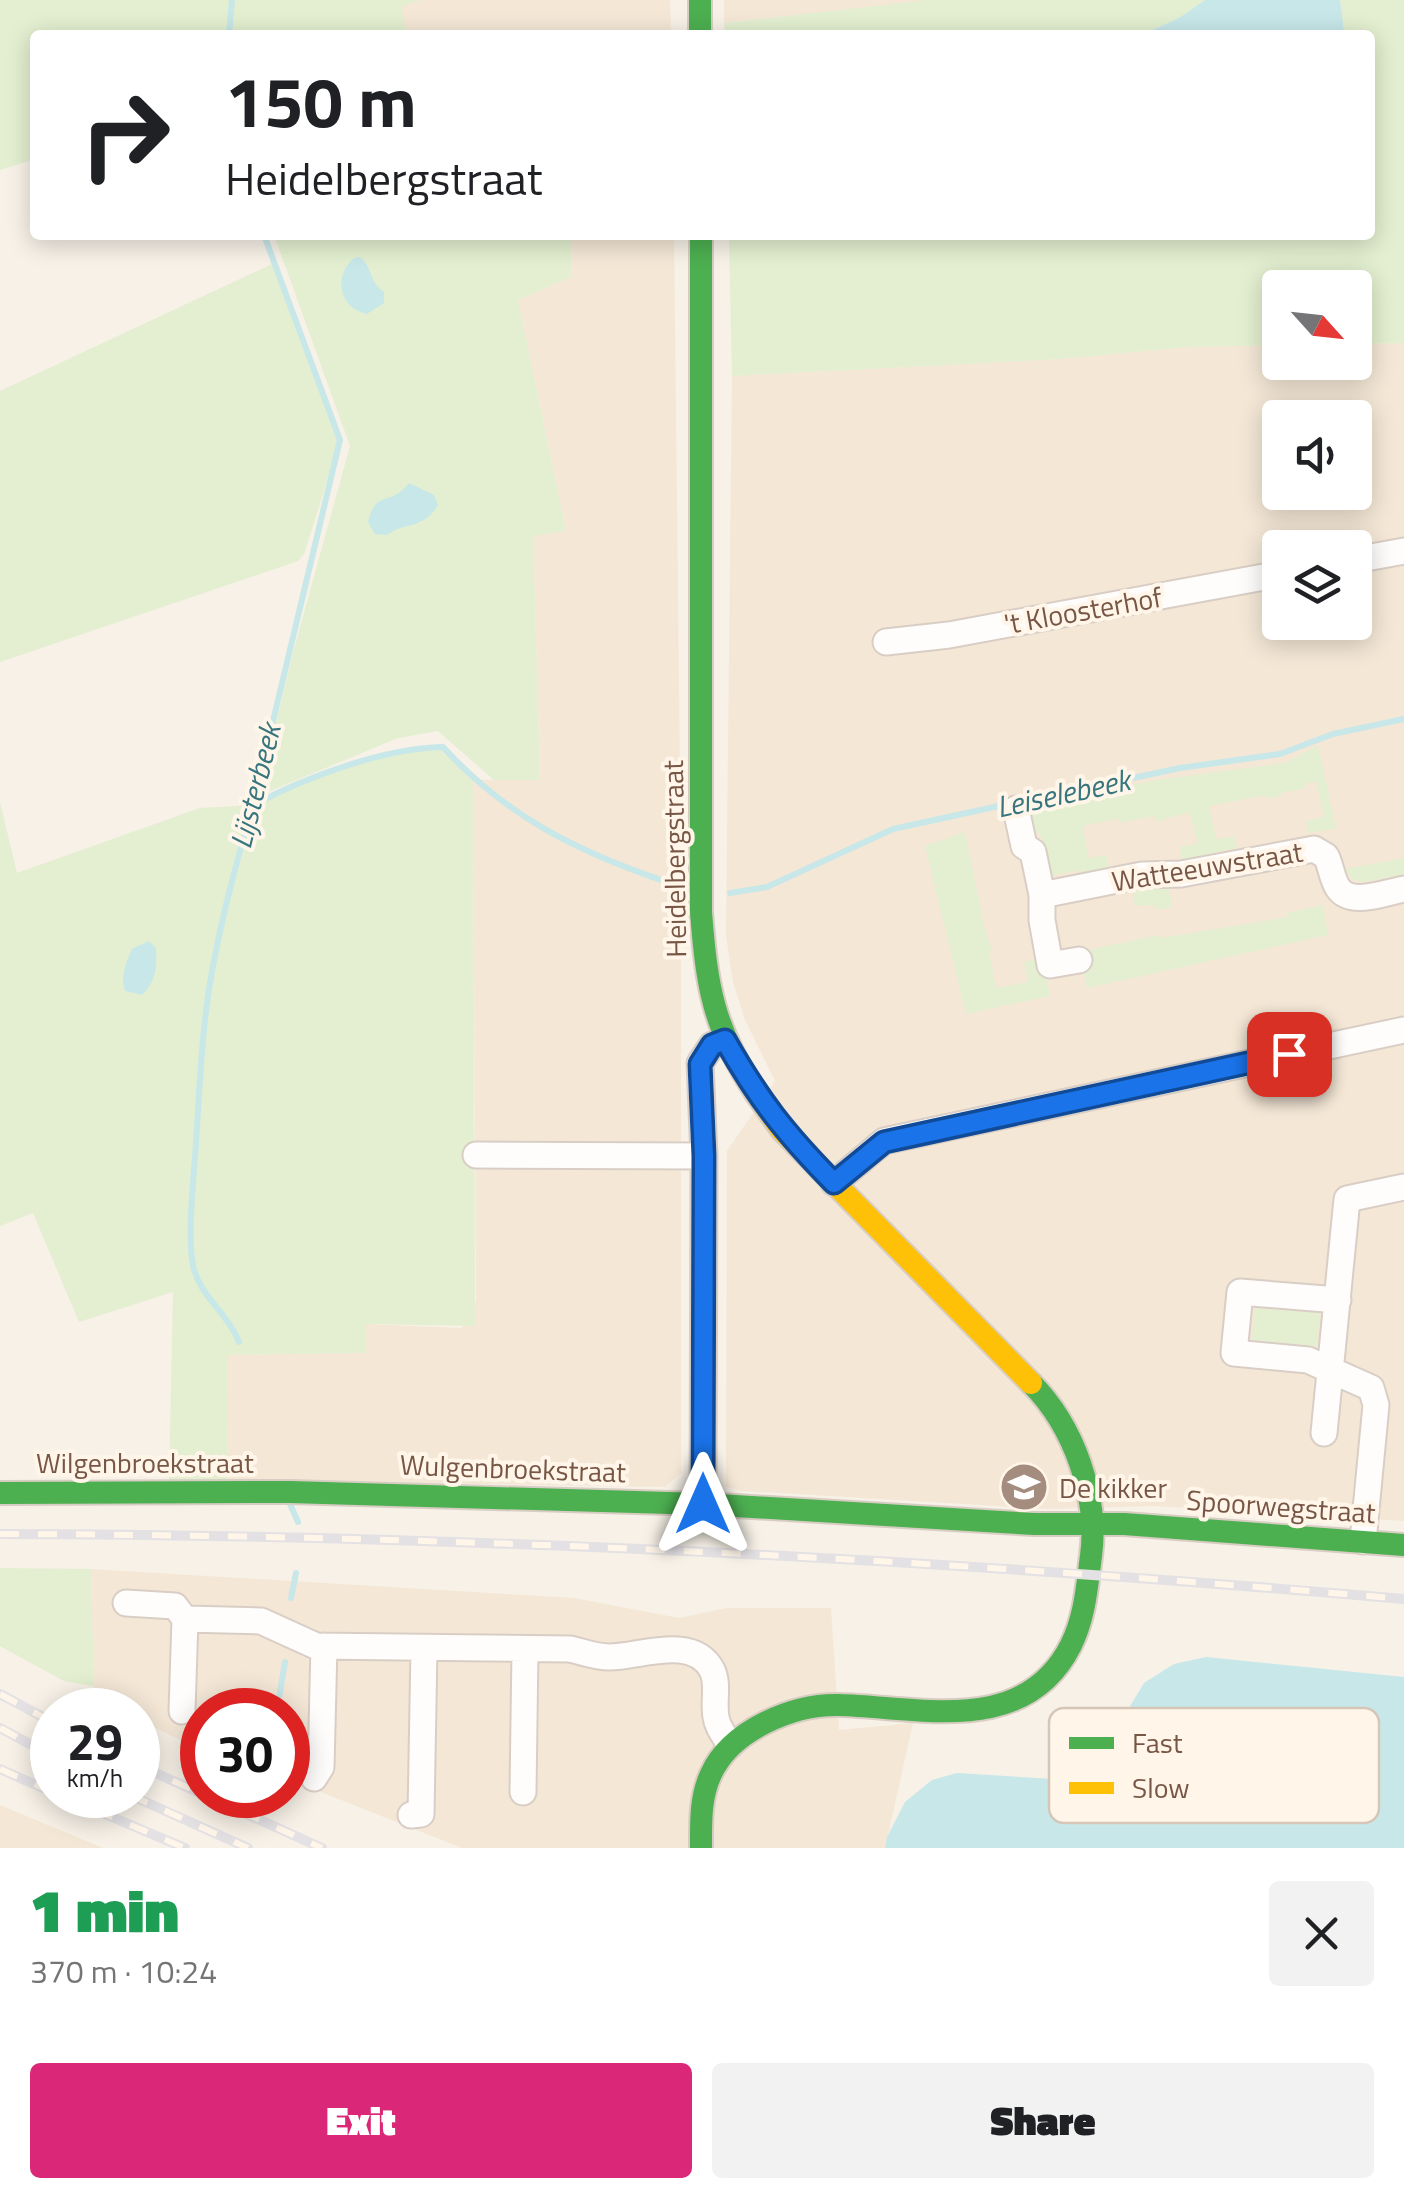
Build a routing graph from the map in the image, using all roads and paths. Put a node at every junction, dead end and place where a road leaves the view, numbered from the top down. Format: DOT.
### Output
graph roads {
  1 [pos="700,0"];
  2 [pos="700,30"];
  3 [pos="700,240"];
  4 [pos="1404,551"];
  5 [pos="1372,557"];
  6 [pos="1262,577"];
  7 [pos="886,642"];
  8 [pos="1016,809"];
  9 [pos="1404,888"];
  10 [pos="1042,895"];
  11 [pos="1079,960"];
  12 [pos="1404,1030"];
  13 [pos="725,1040"];
  14 [pos="476,1155"];
  15 [pos="704,1156"];
  16 [pos="834,1183"];
  17 [pos="1404,1187"];
  18 [pos="1338,1300"];
  19 [pos="1330,1371"];
  20 [pos="1324,1433"];
  21 [pos="290,1492"];
  22 [pos="0,1493"];
  23 [pos="703,1504"];
  24 [pos="1094,1524"];
  25 [pos="1364,1542"];
  26 [pos="1404,1546"];
  27 [pos="126,1603"];
  28 [pos="184,1619"];
  29 [pos="324,1646"];
  30 [pos="424,1648"];
  31 [pos="526,1649"];
  32 [pos="183,1688"];
  33 [pos="730,1745"];
  34 [pos="314,1778"];
  35 [pos="523,1792"];
  36 [pos="411,1814"];
  37 [pos="701,1848"];
  1 -- 2 [label="main road"];
  3 -- 13 [label="main road, Heidelbergstraat"];
  4 -- 5 [label="street"];
  6 -- 7 [label="street, 't Kloosterhof"];
  8 -- 10 [label="street"];
  9 -- 10 [label="street, Watteeuwstraat"];
  10 -- 11 [label="street"];
  12 -- 16 [label="street"];
  13 -- 15 [label="street"];
  13 -- 16 [label="main road, Heidelbergstraat"];
  14 -- 15 [label="street"];
  15 -- 23 [label="street"];
  16 -- 24 [label="main road, Heidelbergstraat"];
  17 -- 18 [label="street"];
  18 -- 19 [label="street"];
  18 -- 19 [label="street"];
  19 -- 20 [label="street"];
  19 -- 25 [label="street"];
  21 -- 22 [label="main road, Wilgenbroekstraat"];
  21 -- 23 [label="main road, Wulgenbroekstraat"];
  23 -- 24 [label="main road, Wulgenbroekstraat"];
  24 -- 25 [label="main road, Spoorwegstraat"];
  24 -- 33 [label="main road"];
  25 -- 26 [label="main road, Spoorwegstraat"];
  27 -- 28 [label="street"];
  28 -- 29 [label="street"];
  28 -- 32 [label="street"];
  29 -- 30 [label="street"];
  29 -- 34 [label="street"];
  30 -- 31 [label="street"];
  30 -- 36 [label="street"];
  31 -- 33 [label="street"];
  31 -- 35 [label="street"];
  33 -- 37 [label="main road"];
}
